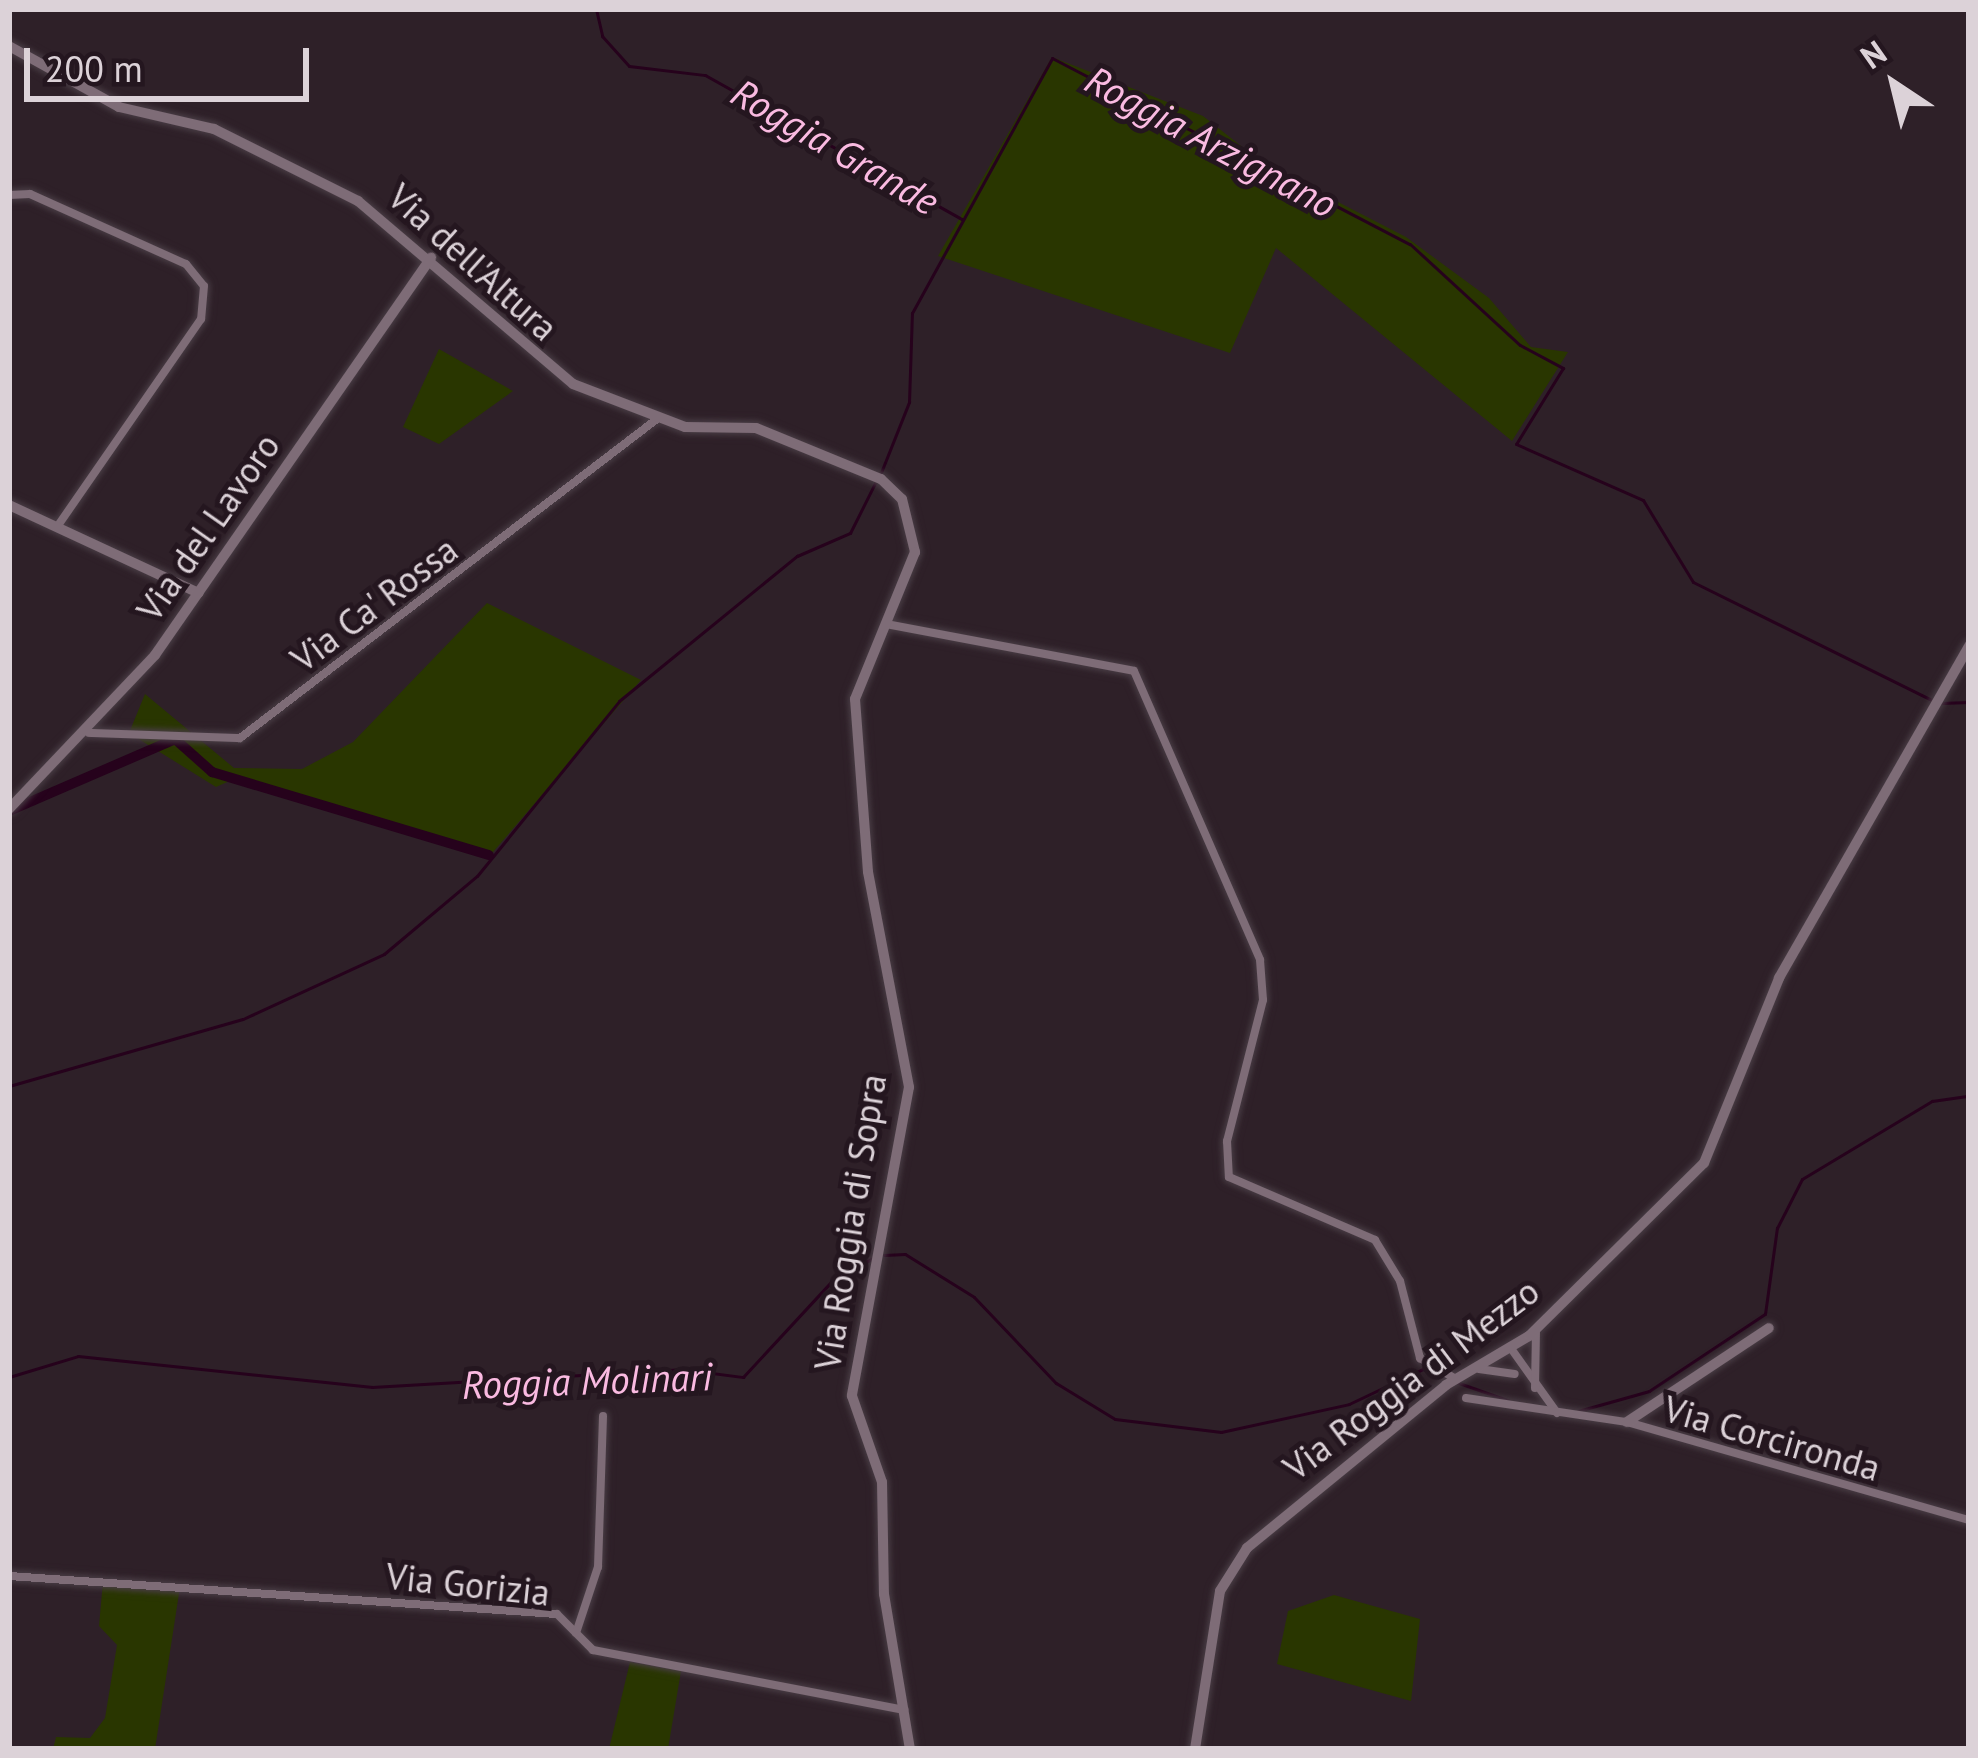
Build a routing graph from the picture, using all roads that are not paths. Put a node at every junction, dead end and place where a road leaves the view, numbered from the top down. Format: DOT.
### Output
graph roads {
  1 [pos="9,46"];
  2 [pos="9,195"];
  3 [pos="431,258"];
  4 [pos="657,419"];
  5 [pos="902,499"];
  6 [pos="9,505"];
  7 [pos="57,527"];
  8 [pos="199,593"];
  9 [pos="886,624"];
  10 [pos="1969,646"];
  11 [pos="89,733"];
  12 [pos="9,809"];
  13 [pos="1542,1323"];
  14 [pos="1768,1328"];
  15 [pos="1510,1347"];
  16 [pos="1457,1379"];
  17 [pos="1535,1390"];
  18 [pos="1466,1398"];
  19 [pos="1558,1414"];
  20 [pos="603,1416"];
  21 [pos="1627,1422"];
  22 [pos="1969,1520"];
  23 [pos="9,1576"];
  24 [pos="576,1633"];
  25 [pos="904,1710"];
  26 [pos="910,1749"];
  27 [pos="1196,1749"];
  1 -- 3 [label="street, Via dell'Altura"];
  2 -- 7 [label="street"];
  3 -- 4 [label="street, Via dell'Altura"];
  3 -- 8 [label="street, Via del Lavoro"];
  4 -- 5 [label="street, Via dell'Altura"];
  4 -- 11 [label="street, Via Ca' Rossa"];
  5 -- 9 [label="street, Via Roggia di Sopra"];
  6 -- 7 [label="street"];
  7 -- 8 [label="street"];
  8 -- 11 [label="street, Via del Lavoro"];
  9 -- 16 [label="street"];
  9 -- 25 [label="street, Via Roggia di Sopra"];
  10 -- 13 [label="street, Via Roggia di Mezzo"];
  11 -- 12 [label="street, Via del Lavoro"];
  13 -- 15 [label="street, Via Roggia di Mezzo"];
  13 -- 17 [label="street"];
  14 -- 21 [label="street"];
  15 -- 16 [label="street, Via Roggia di Mezzo"];
  15 -- 17 [label="street"];
  16 -- 17 [label="street"];
  16 -- 27 [label="street, Via Roggia di Mezzo"];
  17 -- 19 [label="street"];
  18 -- 19 [label="street, Via Corcironda"];
  19 -- 21 [label="street, Via Corcironda"];
  20 -- 24 [label="street"];
  21 -- 22 [label="street, Via Corcironda"];
  23 -- 24 [label="street, Via Gorizia"];
  24 -- 25 [label="street, Via Gorizia"];
  25 -- 26 [label="street, Via Roggia di Sopra"];
}
